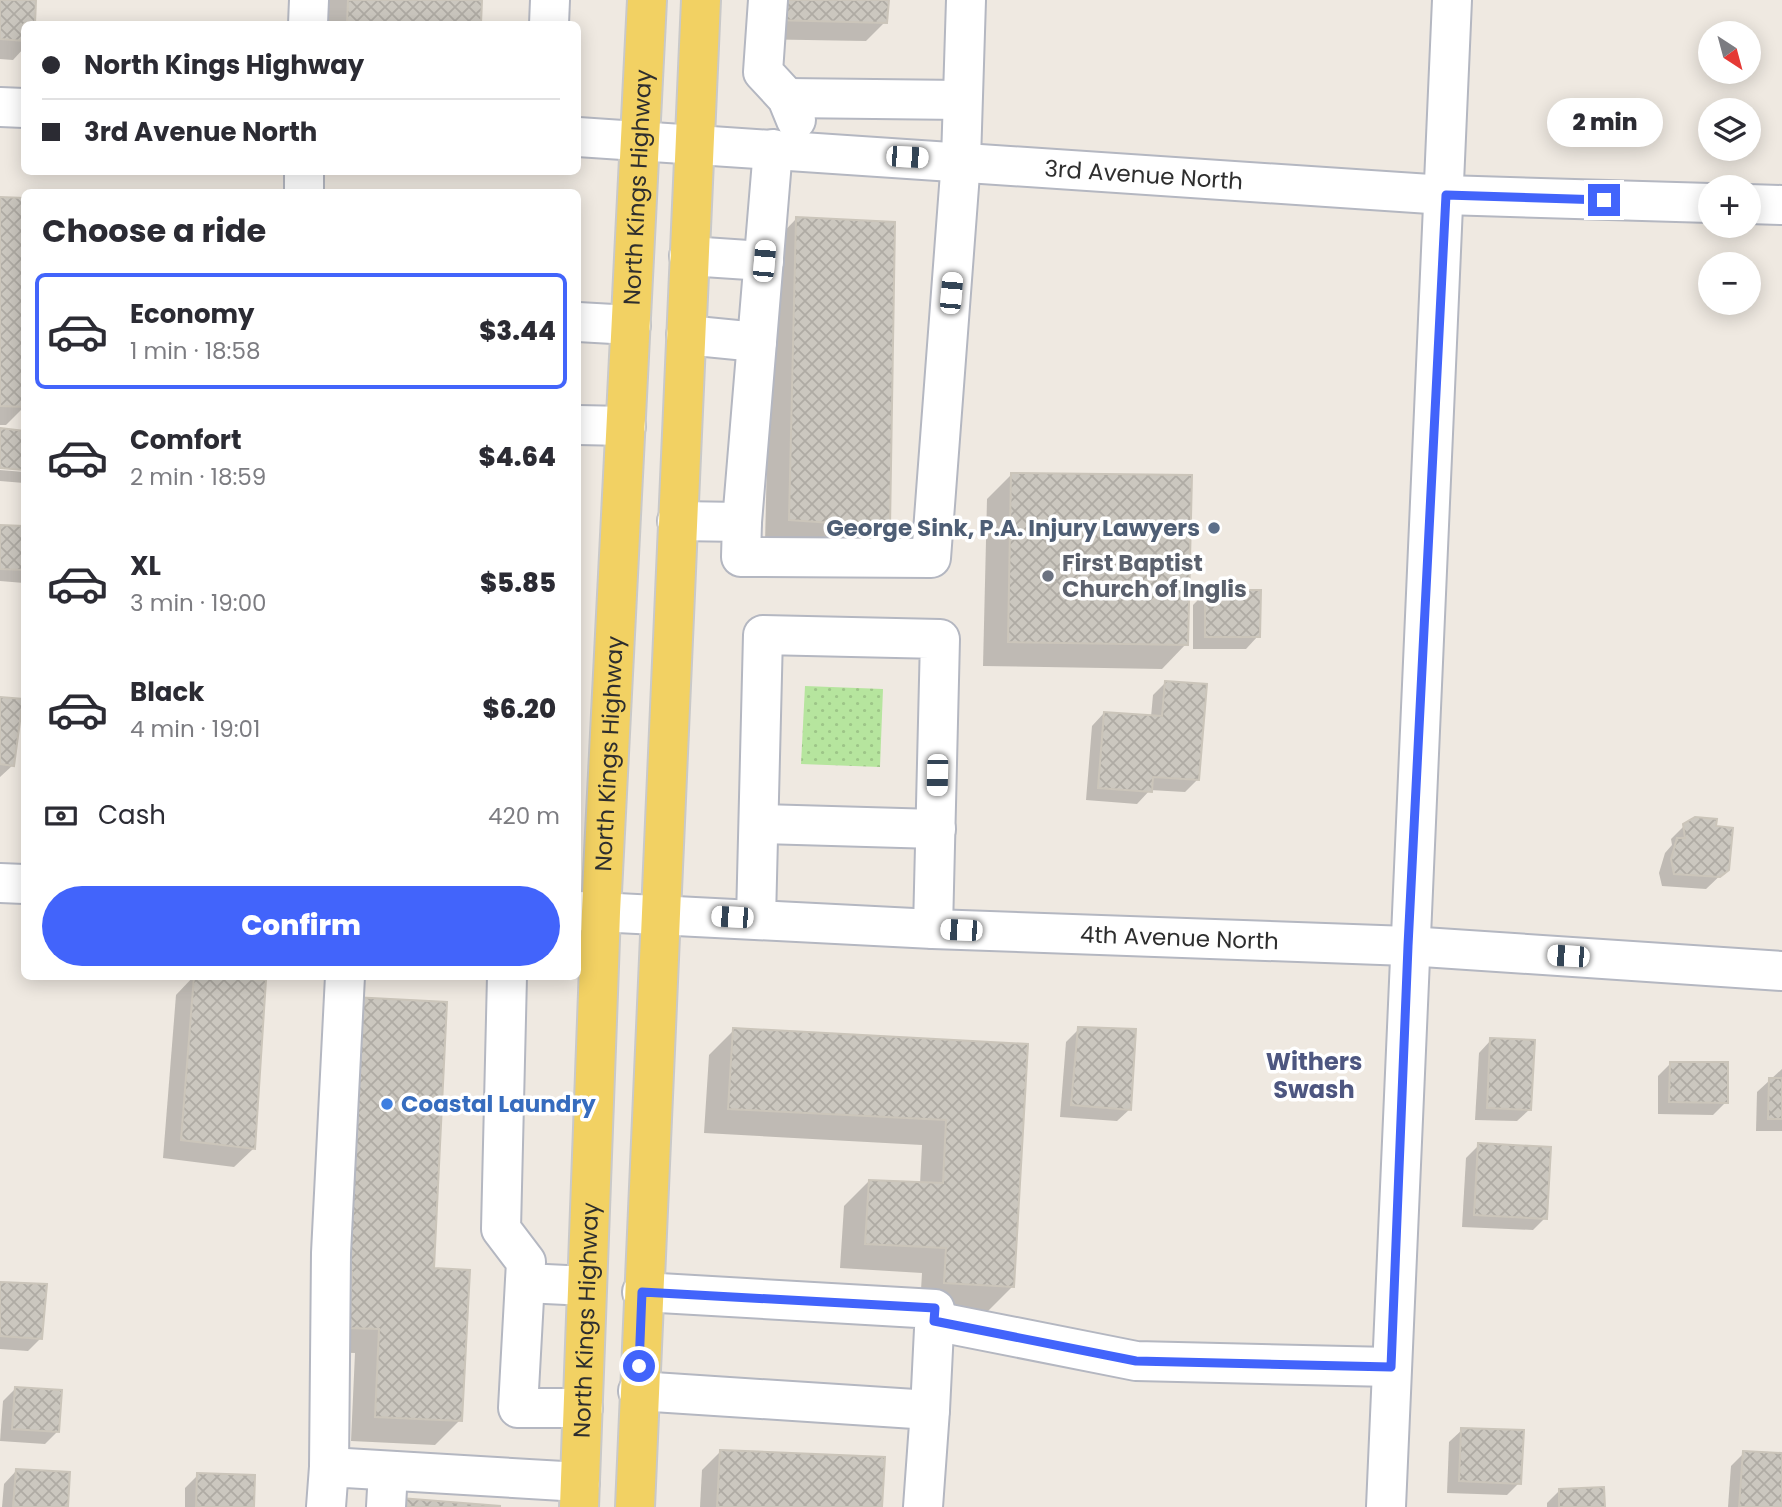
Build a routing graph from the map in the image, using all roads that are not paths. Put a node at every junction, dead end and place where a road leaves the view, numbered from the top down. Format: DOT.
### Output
graph roads {
  1 [pos="309,0"];
  2 [pos="550,0"];
  3 [pos="647,0"];
  4 [pos="701,0"];
  5 [pos="768,0"];
  6 [pos="966,0"];
  7 [pos="1452,0"];
  8 [pos="308,21"];
  9 [pos="549,21"];
  10 [pos="787,98"];
  11 [pos="962,100"];
  12 [pos="0,107"];
  13 [pos="21,108"];
  14 [pos="581,137"];
  15 [pos="641,141"];
  16 [pos="694,144"];
  17 [pos="786,149"];
  18 [pos="961,160"];
  19 [pos="1446,195"];
  20 [pos="1698,203"];
  21 [pos="1761,204"];
  22 [pos="1782,205"];
  23 [pos="689,256"];
  24 [pos="764,261"];
  25 [pos="581,322"];
  26 [pos="631,325"];
  27 [pos="686,335"];
  28 [pos="757,342"];
  29 [pos="581,425"];
  30 [pos="626,426"];
  31 [pos="677,521"];
  32 [pos="743,522"];
  33 [pos="758,824"];
  34 [pos="936,830"];
  35 [pos="0,883"];
  36 [pos="21,884"];
  37 [pos="589,912"];
  38 [pos="660,913"];
  39 [pos="756,919"];
  40 [pos="933,929"];
  41 [pos="1408,946"];
  42 [pos="1782,971"];
  43 [pos="345,980"];
  44 [pos="507,980"];
  45 [pos="525,1283"];
  46 [pos="587,1286"];
  47 [pos="642,1292"];
  48 [pos="934,1321"];
  49 [pos="1391,1367"];
  50 [pos="638,1391"];
  51 [pos="583,1408"];
  52 [pos="930,1410"];
  53 [pos="329,1467"];
  54 [pos="387,1489"];
  55 [pos="580,1495"];
  56 [pos="326,1507"];
  57 [pos="635,1507"];
  58 [pos="923,1507"];
  59 [pos="1386,1507"];
  1 -- 8 [label="street"];
  2 -- 9 [label="street"];
  3 -- 15 [label="main road, North Kings Highway"];
  4 -- 16 [label="main road"];
  5 -- 10 [label="street"];
  6 -- 11 [label="street"];
  7 -- 19 [label="street"];
  10 -- 11 [label="street"];
  10 -- 17 [label="street"];
  11 -- 18 [label="street"];
  12 -- 13 [label="street"];
  14 -- 15 [label="street, 3rd Avenue North"];
  15 -- 16 [label="street, 3rd Avenue North"];
  15 -- 26 [label="main road, North Kings Highway"];
  16 -- 17 [label="street, 3rd Avenue North"];
  16 -- 23 [label="main road"];
  17 -- 18 [label="street, 3rd Avenue North"];
  17 -- 24 [label="street"];
  18 -- 19 [label="street, 3rd Avenue North"];
  18 -- 32 [label="street"];
  19 -- 20 [label="street, 3rd Avenue North"];
  19 -- 41 [label="street"];
  21 -- 22 [label="street"];
  23 -- 24 [label="street"];
  23 -- 27 [label="main road"];
  24 -- 28 [label="street"];
  25 -- 26 [label="street"];
  26 -- 30 [label="main road, North Kings Highway"];
  27 -- 28 [label="street"];
  27 -- 31 [label="main road"];
  28 -- 32 [label="street"];
  29 -- 30 [label="street"];
  30 -- 37 [label="main road, North Kings Highway"];
  31 -- 32 [label="street"];
  31 -- 38 [label="main road"];
  33 -- 34 [label="street"];
  33 -- 34 [label="street"];
  33 -- 39 [label="street"];
  34 -- 40 [label="street"];
  35 -- 36 [label="street"];
  37 -- 38 [label="street, 4th Avenue North"];
  37 -- 46 [label="main road, North Kings Highway"];
  38 -- 39 [label="street, 4th Avenue North"];
  38 -- 47 [label="main road"];
  39 -- 40 [label="street, 4th Avenue North"];
  40 -- 41 [label="street, 4th Avenue North"];
  41 -- 42 [label="street, 4th Avenue North"];
  41 -- 49 [label="street"];
  43 -- 53 [label="street"];
  44 -- 45 [label="street"];
  45 -- 46 [label="street"];
  45 -- 51 [label="street"];
  46 -- 51 [label="main road, North Kings Highway"];
  47 -- 48 [label="street"];
  47 -- 50 [label="main road"];
  48 -- 49 [label="street"];
  48 -- 52 [label="street"];
  49 -- 59 [label="street"];
  50 -- 52 [label="street"];
  50 -- 57 [label="main road"];
  51 -- 55 [label="main road, North Kings Highway"];
  52 -- 58 [label="street"];
  53 -- 54 [label="street"];
  53 -- 56 [label="street"];
  54 -- 55 [label="street"];
}
